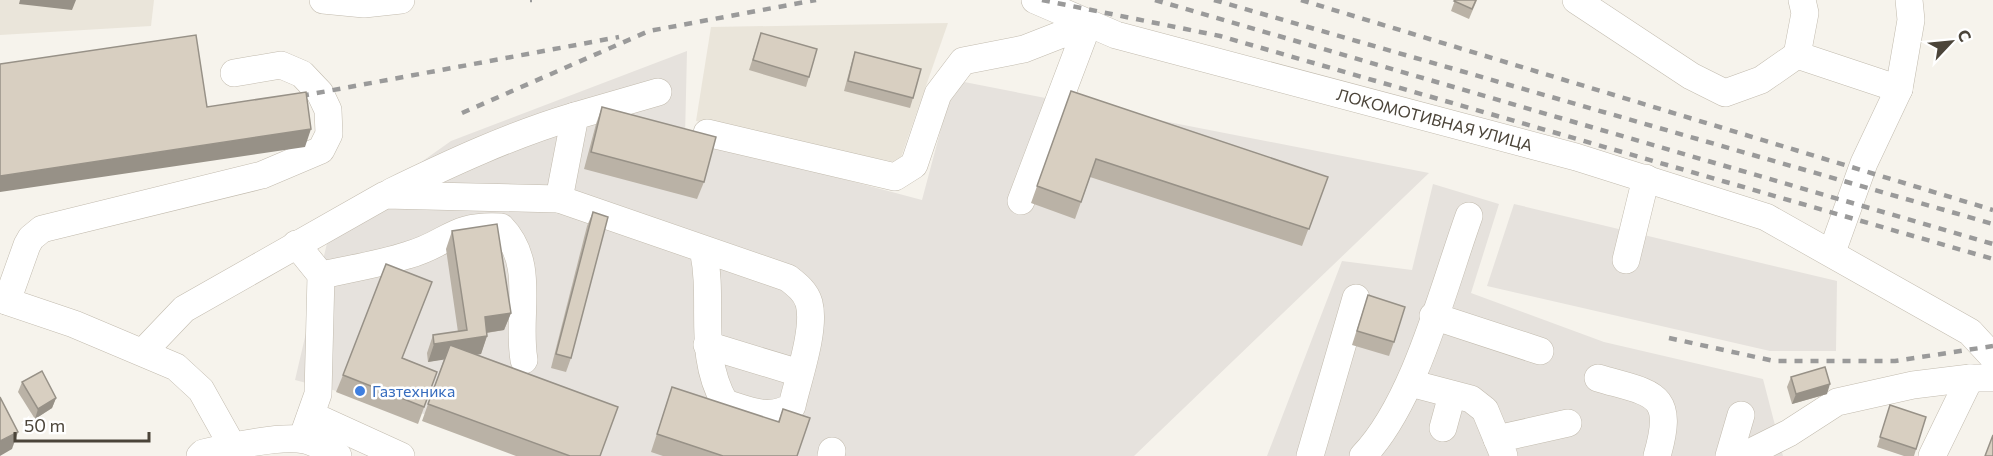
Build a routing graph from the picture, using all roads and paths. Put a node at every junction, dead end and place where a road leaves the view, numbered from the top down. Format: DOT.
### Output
graph roads {
  1 [pos="323,0"];
  2 [pos="400,0"];
  3 [pos="1035,0"];
  4 [pos="1576,0"];
  5 [pos="1802,0"];
  6 [pos="1909,0"];
  7 [pos="1088,24"];
  8 [pos="1797,55"];
  9 [pos="234,73"];
  10 [pos="1899,89"];
  11 [pos="658,92"];
  12 [pos="575,116"];
  13 [pos="707,133"];
  14 [pos="1646,178"];
  15 [pos="385,195"];
  16 [pos="559,199"];
  17 [pos="1022,201"];
  18 [pos="1469,216"];
  19 [pos="296,243"];
  20 [pos="703,249"];
  21 [pos="1832,252"];
  22 [pos="1626,260"];
  23 [pos="321,275"];
  24 [pos="1356,298"];
  25 [pos="4,300"];
  26 [pos="1433,316"];
  27 [pos="707,345"];
  28 [pos="1540,351"];
  29 [pos="143,352"];
  30 [pos="1993,357"];
  31 [pos="524,360"];
  32 [pos="799,374"];
  33 [pos="1598,378"];
  34 [pos="1981,378"];
  35 [pos="1410,384"];
  36 [pos="1452,394"];
  37 [pos="1741,415"];
  38 [pos="1568,423"];
  39 [pos="306,427"];
  40 [pos="1443,428"];
  41 [pos="1500,448"];
  42 [pos="235,451"];
  43 [pos="200,456"];
  44 [pos="338,456"];
  45 [pos="401,456"];
  46 [pos="1310,456"];
  47 [pos="1363,456"];
  48 [pos="1656,456"];
  49 [pos="1729,456"];
  50 [pos="1743,456"];
  51 [pos="1932,456"];
  1 -- 2 [label="street"];
  3 -- 7 [label="street, ЛОКОМОТИВНАЯ УЛИЦА"];
  4 -- 8 [label="street"];
  5 -- 8 [label="street"];
  6 -- 10 [label="street"];
  7 -- 13 [label="street"];
  7 -- 14 [label="street, ЛОКОМОТИВНАЯ УЛИЦА"];
  7 -- 17 [label="street"];
  8 -- 10 [label="street"];
  9 -- 25 [label="street"];
  10 -- 21 [label="street"];
  11 -- 12 [label="street"];
  12 -- 15 [label="street"];
  12 -- 16 [label="street"];
  14 -- 21 [label="street, ЛОКОМОТИВНАЯ УЛИЦА"];
  14 -- 22 [label="street"];
  15 -- 16 [label="street"];
  15 -- 19 [label="street"];
  16 -- 20 [label="street"];
  18 -- 26 [label="street"];
  19 -- 23 [label="street"];
  19 -- 29 [label="street"];
  20 -- 27 [label="street"];
  20 -- 32 [label="street"];
  21 -- 30 [label="street, ЛОКОМОТИВНАЯ УЛИЦА"];
  23 -- 31 [label="street"];
  23 -- 39 [label="street"];
  24 -- 46 [label="street"];
  25 -- 29 [label="street"];
  26 -- 28 [label="street"];
  26 -- 35 [label="street"];
  27 -- 32 [label="street"];
  27 -- 32 [label="street"];
  29 -- 42 [label="street"];
  33 -- 48 [label="street"];
  34 -- 50 [label="street"];
  34 -- 51 [label="street"];
  35 -- 36 [label="street"];
  35 -- 47 [label="street"];
  36 -- 40 [label="street"];
  36 -- 41 [label="street"];
  37 -- 49 [label="street"];
  38 -- 41 [label="street"];
  39 -- 42 [label="street"];
  39 -- 44 [label="street"];
  39 -- 45 [label="street"];
  42 -- 43 [label="street"];
}
